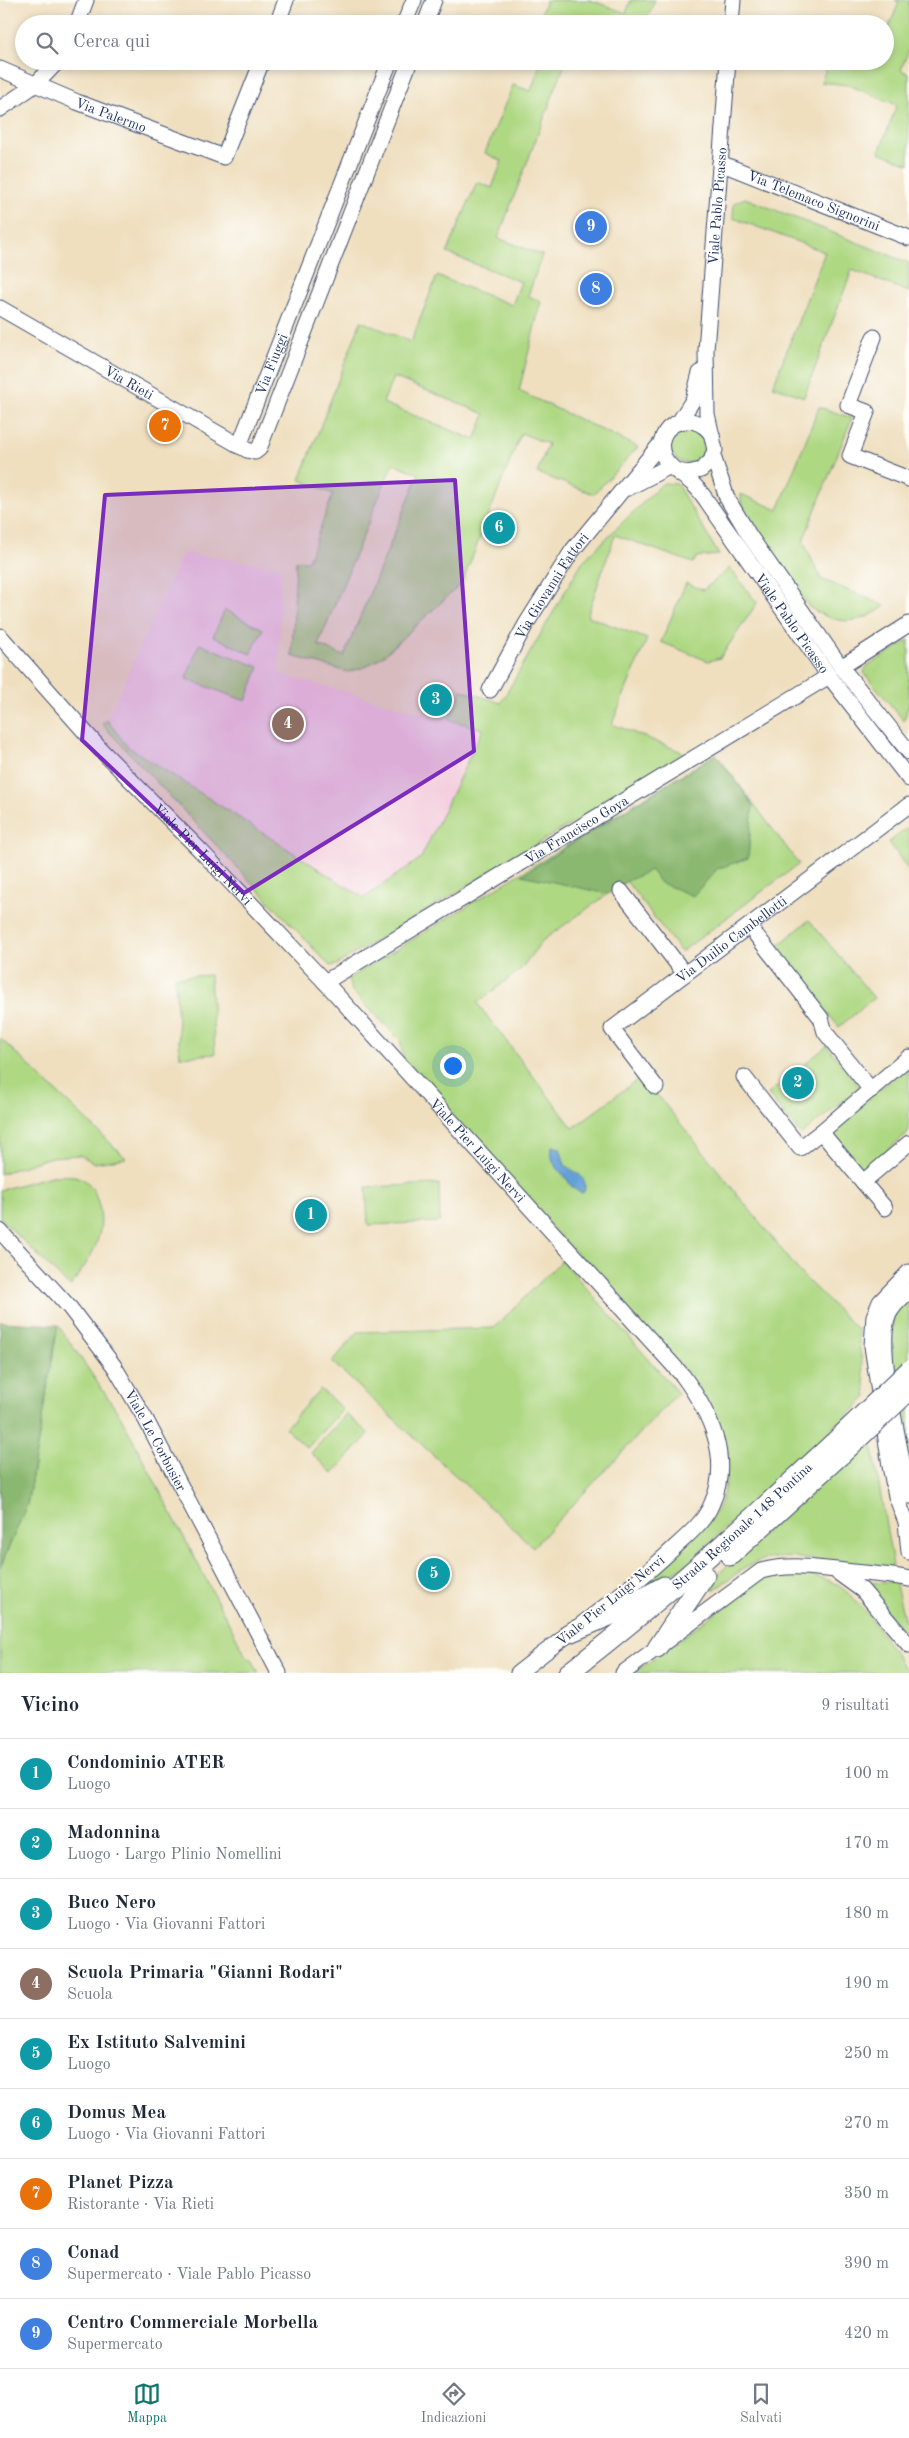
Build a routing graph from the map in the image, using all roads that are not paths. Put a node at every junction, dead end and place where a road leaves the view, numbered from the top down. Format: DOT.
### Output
graph roads {
  1 [pos="86,0"];
  2 [pos="286,0"];
  3 [pos="414,0"];
  4 [pos="434,0"];
  5 [pos="733,0"];
  6 [pos="80,15"];
  7 [pos="280,15"];
  8 [pos="408,15"];
  9 [pos="428,15"];
  10 [pos="732,15"];
  11 [pos="0,69"];
  12 [pos="49,70"];
  13 [pos="258,70"];
  14 [pos="386,70"];
  15 [pos="407,70"];
  16 [pos="727,70"];
  17 [pos="36,84"];
  18 [pos="0,109"];
  19 [pos="352,156"];
  20 [pos="370,162"];
  21 [pos="720,163"];
  22 [pos="909,238"];
  23 [pos="314,256"];
  24 [pos="331,262"];
  25 [pos="303,284"];
  26 [pos="320,290"];
  27 [pos="0,308"];
  28 [pos="874,337"];
  29 [pos="706,350"];
  30 [pos="679,422"];
  31 [pos="712,435"];
  32 [pos="662,442"];
  33 [pos="239,446"];
  34 [pos="259,449"];
  35 [pos="713,456"];
  36 [pos="673,468"];
  37 [pos="909,479"];
  38 [pos="624,490"];
  39 [pos="909,624"];
  40 [pos="0,636"];
  41 [pos="841,667"];
  42 [pos="828,676"];
  43 [pos="490,690"];
  44 [pos="909,752"];
  45 [pos="909,779"];
  46 [pos="909,805"];
  47 [pos="621,891"];
  48 [pos="749,926"];
  49 [pos="684,974"];
  50 [pos="325,982"];
  51 [pos="909,1057"];
  52 [pos="744,1077"];
  53 [pos="656,1087"];
  54 [pos="871,1090"];
  55 [pos="821,1132"];
  56 [pos="909,1143"];
  57 [pos="863,1182"];
  58 [pos="885,1208"];
  59 [pos="0,1231"];
  60 [pos="909,1272"];
  61 [pos="909,1291"];
  62 [pos="909,1370"];
  63 [pos="909,1391"];
  64 [pos="837,1448"];
  65 [pos="909,1498"];
  66 [pos="906,1522"];
  67 [pos="909,1552"];
  68 [pos="706,1569"];
  69 [pos="832,1569"];
  70 [pos="909,1579"];
  71 [pos="569,1633"];
  72 [pos="909,1645"];
  73 [pos="657,1648"];
  74 [pos="279,1673"];
  75 [pos="518,1673"];
  76 [pos="568,1673"];
  77 [pos="582,1673"];
  78 [pos="623,1673"];
  1 -- 6 [label="street"];
  2 -- 7 [label="street"];
  3 -- 8 [label="street"];
  4 -- 9 [label="street"];
  5 -- 10 [label="street"];
  11 -- 17 [label="street, Via Palermo"];
  12 -- 17 [label="street"];
  13 -- 17 [label="street, Via Palermo"];
  14 -- 19 [label="street, Via Fiuggi"];
  15 -- 20 [label="street, Via Fiuggi"];
  16 -- 21 [label="street, Viale Pablo Picasso"];
  17 -- 18 [label="street"];
  19 -- 20 [label="street"];
  19 -- 23 [label="street, Via Fiuggi"];
  20 -- 24 [label="street, Via Fiuggi"];
  21 -- 22 [label="street, Via Telemaco Signorini"];
  21 -- 29 [label="street, Viale Pablo Picasso"];
  23 -- 24 [label="street"];
  23 -- 25 [label="street, Via Fiuggi"];
  24 -- 26 [label="street, Via Fiuggi"];
  25 -- 26 [label="street"];
  25 -- 33 [label="street, Via Fiuggi"];
  26 -- 34 [label="street, Via Fiuggi"];
  27 -- 33 [label="street, Via Rieti"];
  28 -- 37 [label="street"];
  29 -- 30 [label="street, Viale Pablo Picasso"];
  29 -- 31 [label="street, Viale Pablo Picasso"];
  30 -- 31 [label="street"];
  30 -- 32 [label="street, Viale Pablo Picasso"];
  31 -- 35 [label="street, Viale Pablo Picasso"];
  32 -- 36 [label="street"];
  32 -- 38 [label="street, Via Giovanni Fattori"];
  33 -- 34 [label="street, Via Rieti"];
  35 -- 36 [label="street"];
  35 -- 41 [label="street, Viale Pablo Picasso"];
  36 -- 38 [label="street, Via Giovanni Fattori"];
  36 -- 42 [label="street, Viale Pablo Picasso"];
  38 -- 43 [label="street, Via Giovanni Fattori"];
  39 -- 41 [label="street"];
  40 -- 50 [label="street, Viale Pier Luigi Nervi"];
  41 -- 44 [label="street, Viale Pablo Picasso"];
  42 -- 45 [label="street, Viale Pablo Picasso"];
  42 -- 50 [label="street, Via Francisco Goya"];
  46 -- 48 [label="street, Via Duilio Cambellotti"];
  47 -- 49 [label="street"];
  48 -- 49 [label="street, Via Duilio Cambellotti"];
  48 -- 54 [label="street"];
  49 -- 53 [label="street, Via Duilio Cambellotti"];
  50 -- 71 [label="street, Viale Pier Luigi Nervi"];
  51 -- 54 [label="street"];
  52 -- 55 [label="street"];
  54 -- 55 [label="street"];
  55 -- 57 [label="street"];
  56 -- 57 [label="street"];
  57 -- 58 [label="street"];
  59 -- 74 [label="street, Viale Le Corbusier"];
  60 -- 66 [label="street"];
  61 -- 65 [label="street"];
  62 -- 64 [label="main road, Strada Regionale 148 Pontina, bridge"];
  63 -- 64 [label="main road, Strada Regionale 148 Pontina, bridge"];
  64 -- 68 [label="main road, Strada Regionale 148 Pontina"];
  65 -- 66 [label="street"];
  66 -- 67 [label="street"];
  68 -- 71 [label="main road"];
  68 -- 73 [label="main road"];
  68 -- 76 [label="main road, Strada Regionale 148 Pontina"];
  68 -- 77 [label="main road, Strada Regionale 148 Pontina"];
  69 -- 70 [label="street"];
  69 -- 72 [label="street"];
  69 -- 73 [label="street"];
  71 -- 75 [label="street, Viale Pier Luigi Nervi"];
  73 -- 78 [label="street"];
}
